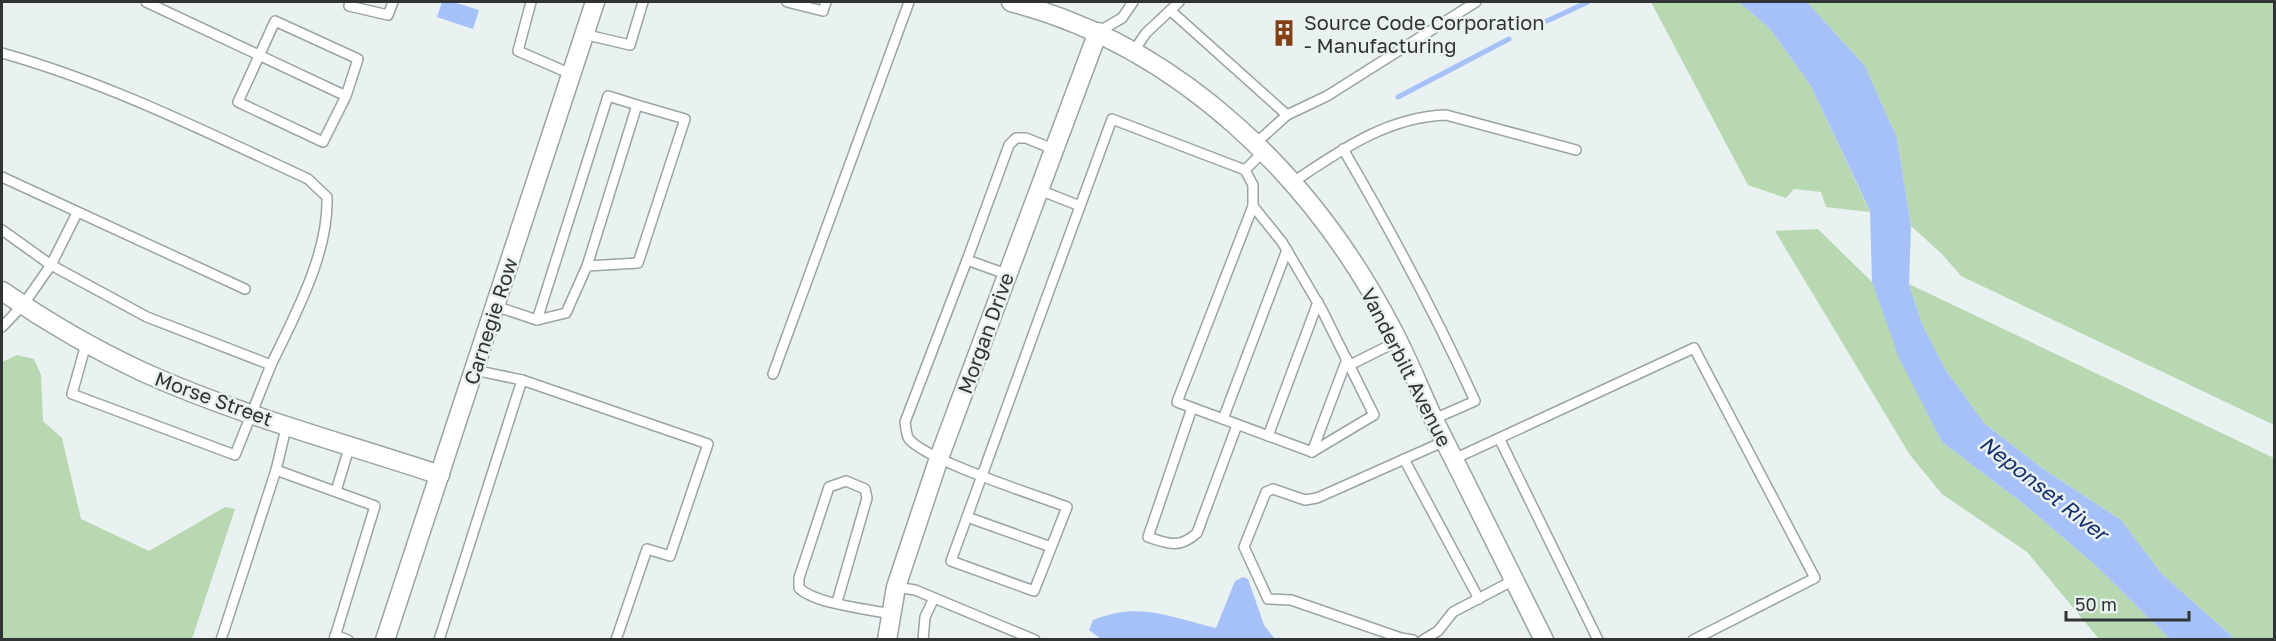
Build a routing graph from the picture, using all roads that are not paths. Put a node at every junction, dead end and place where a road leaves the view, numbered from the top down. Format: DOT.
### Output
graph roads {
  1 [pos="146,2"];
  2 [pos="350,2"];
  3 [pos="393,2"];
  4 [pos="531,2"];
  5 [pos="595,2"];
  6 [pos="643,2"];
  7 [pos="787,2"];
  8 [pos="826,2"];
  9 [pos="909,2"];
  10 [pos="1011,2"];
  11 [pos="1133,2"];
  12 [pos="1179,2"];
  13 [pos="1476,2"];
  14 [pos="1171,11"];
  15 [pos="1098,32"];
  16 [pos="583,34"];
  17 [pos="1133,52"];
  18 [pos="2,54"];
  19 [pos="257,55"];
  20 [pos="571,74"];
  21 [pos="346,96"];
  22 [pos="637,105"];
  23 [pos="1287,115"];
  24 [pos="1260,147"];
  25 [pos="1053,149"];
  26 [pos="1343,149"];
  27 [pos="1576,150"];
  28 [pos="1245,170"];
  29 [pos="2,177"];
  30 [pos="1293,182"];
  31 [pos="1037,189"];
  32 [pos="1080,206"];
  33 [pos="1253,206"];
  34 [pos="77,213"];
  35 [pos="2,230"];
  36 [pos="1287,250"];
  37 [pos="967,260"];
  38 [pos="51,265"];
  39 [pos="587,266"];
  40 [pos="1006,274"];
  41 [pos="245,289"];
  42 [pos="2,291"];
  43 [pos="1318,302"];
  44 [pos="23,305"];
  45 [pos="495,306"];
  46 [pos="537,320"];
  47 [pos="2,327"];
  48 [pos="1398,341"];
  49 [pos="86,344"];
  50 [pos="1348,362"];
  51 [pos="271,365"];
  52 [pos="474,370"];
  53 [pos="773,374"];
  54 [pos="522,380"];
  55 [pos="1192,408"];
  56 [pos="253,413"];
  57 [pos="1223,419"];
  58 [pos="1434,419"];
  59 [pos="287,424"];
  60 [pos="1237,425"];
  61 [pos="1268,436"];
  62 [pos="1500,440"];
  63 [pos="1445,441"];
  64 [pos="350,445"];
  65 [pos="1312,452"];
  66 [pos="939,458"];
  67 [pos="1404,459"];
  68 [pos="1454,459"];
  69 [pos="276,470"];
  70 [pos="440,475"];
  71 [pos="982,475"];
  72 [pos="336,491"];
  73 [pos="967,517"];
  74 [pos="1051,547"];
  75 [pos="1514,580"];
  76 [pos="896,587"];
  77 [pos="934,598"];
  78 [pos="1479,599"];
  79 [pos="837,602"];
  80 [pos="891,614"];
  81 [pos="334,637"];
  82 [pos="221,639"];
  83 [pos="348,639"];
  84 [pos="385,639"];
  85 [pos="439,639"];
  86 [pos="616,639"];
  87 [pos="887,639"];
  88 [pos="923,639"];
  89 [pos="1035,639"];
  90 [pos="1413,639"];
  91 [pos="1423,639"];
  92 [pos="1544,639"];
  93 [pos="1598,639"];
  94 [pos="1692,639"];
  1 -- 19 [label="lane"];
  2 -- 3 [label="lane"];
  4 -- 20 [label="lane"];
  5 -- 16 [label="street, Carnegie Row"];
  6 -- 16 [label="lane"];
  7 -- 8 [label="lane"];
  9 -- 53 [label="lane"];
  10 -- 15 [label="street, Vanderbilt Avenue"];
  11 -- 15 [label="lane"];
  12 -- 14 [label="lane"];
  13 -- 23 [label="lane"];
  14 -- 17 [label="lane"];
  14 -- 23 [label="lane"];
  15 -- 17 [label="street, Vanderbilt Avenue"];
  15 -- 25 [label="street, Morgan Drive"];
  16 -- 20 [label="street, Carnegie Row"];
  17 -- 24 [label="street, Vanderbilt Avenue"];
  18 -- 51 [label="lane"];
  19 -- 21 [label="lane"];
  19 -- 21 [label="lane"];
  19 -- 21 [label="lane"];
  20 -- 45 [label="street, Carnegie Row"];
  22 -- 39 [label="lane"];
  22 -- 39 [label="lane"];
  22 -- 46 [label="lane"];
  23 -- 24 [label="lane"];
  24 -- 28 [label="lane"];
  24 -- 30 [label="street, Vanderbilt Avenue"];
  25 -- 31 [label="street, Morgan Drive"];
  25 -- 37 [label="lane"];
  26 -- 27 [label="lane"];
  26 -- 30 [label="lane"];
  26 -- 58 [label="lane"];
  28 -- 32 [label="lane"];
  28 -- 33 [label="lane"];
  29 -- 34 [label="lane"];
  30 -- 48 [label="street, Vanderbilt Avenue"];
  31 -- 32 [label="lane"];
  31 -- 40 [label="street, Morgan Drive"];
  32 -- 71 [label="lane"];
  33 -- 36 [label="lane"];
  33 -- 55 [label="lane"];
  34 -- 38 [label="lane"];
  34 -- 41 [label="lane"];
  35 -- 38 [label="lane"];
  36 -- 43 [label="lane"];
  36 -- 57 [label="lane"];
  37 -- 40 [label="lane"];
  37 -- 66 [label="lane"];
  38 -- 44 [label="lane"];
  38 -- 51 [label="lane"];
  39 -- 46 [label="lane"];
  40 -- 66 [label="street, Morgan Drive"];
  42 -- 44 [label="street, Morse Street"];
  43 -- 50 [label="lane"];
  43 -- 61 [label="lane"];
  44 -- 47 [label="lane"];
  44 -- 49 [label="street, Morse Street"];
  45 -- 46 [label="lane"];
  45 -- 52 [label="street, Carnegie Row"];
  48 -- 50 [label="lane"];
  48 -- 58 [label="street, Vanderbilt Avenue"];
  49 -- 56 [label="street, Morse Street"];
  49 -- 56 [label="lane"];
  50 -- 65 [label="lane"];
  50 -- 65 [label="lane"];
  51 -- 56 [label="lane"];
  52 -- 54 [label="lane"];
  52 -- 70 [label="street, Carnegie Row"];
  54 -- 85 [label="lane"];
  54 -- 86 [label="lane"];
  55 -- 57 [label="lane"];
  55 -- 60 [label="lane"];
  56 -- 59 [label="street, Morse Street"];
  57 -- 60 [label="lane"];
  58 -- 63 [label="street, Vanderbilt Avenue"];
  59 -- 64 [label="street, Morse Street"];
  59 -- 69 [label="lane"];
  60 -- 61 [label="lane"];
  61 -- 65 [label="lane"];
  62 -- 68 [label="lane"];
  62 -- 93 [label="lane"];
  62 -- 94 [label="lane"];
  63 -- 67 [label="lane"];
  63 -- 68 [label="street, Vanderbilt Avenue"];
  64 -- 70 [label="street, Morse Street"];
  64 -- 72 [label="lane"];
  66 -- 71 [label="lane"];
  66 -- 76 [label="street, Morgan Drive"];
  67 -- 78 [label="lane"];
  67 -- 90 [label="lane"];
  68 -- 75 [label="street, Vanderbilt Avenue"];
  69 -- 72 [label="lane"];
  69 -- 82 [label="lane"];
  70 -- 84 [label="street, Carnegie Row"];
  71 -- 73 [label="lane"];
  71 -- 74 [label="lane"];
  72 -- 81 [label="lane"];
  73 -- 74 [label="lane"];
  73 -- 74 [label="lane"];
  75 -- 78 [label="lane"];
  75 -- 92 [label="street, Vanderbilt Avenue"];
  76 -- 77 [label="lane"];
  76 -- 80 [label="street, Morgan Drive"];
  77 -- 88 [label="lane"];
  77 -- 89 [label="lane"];
  78 -- 91 [label="lane"];
  79 -- 79 [label="lane"];
  79 -- 80 [label="lane"];
  80 -- 87 [label="street, Morgan Drive"];
  81 -- 83 [label="lane"];
}
